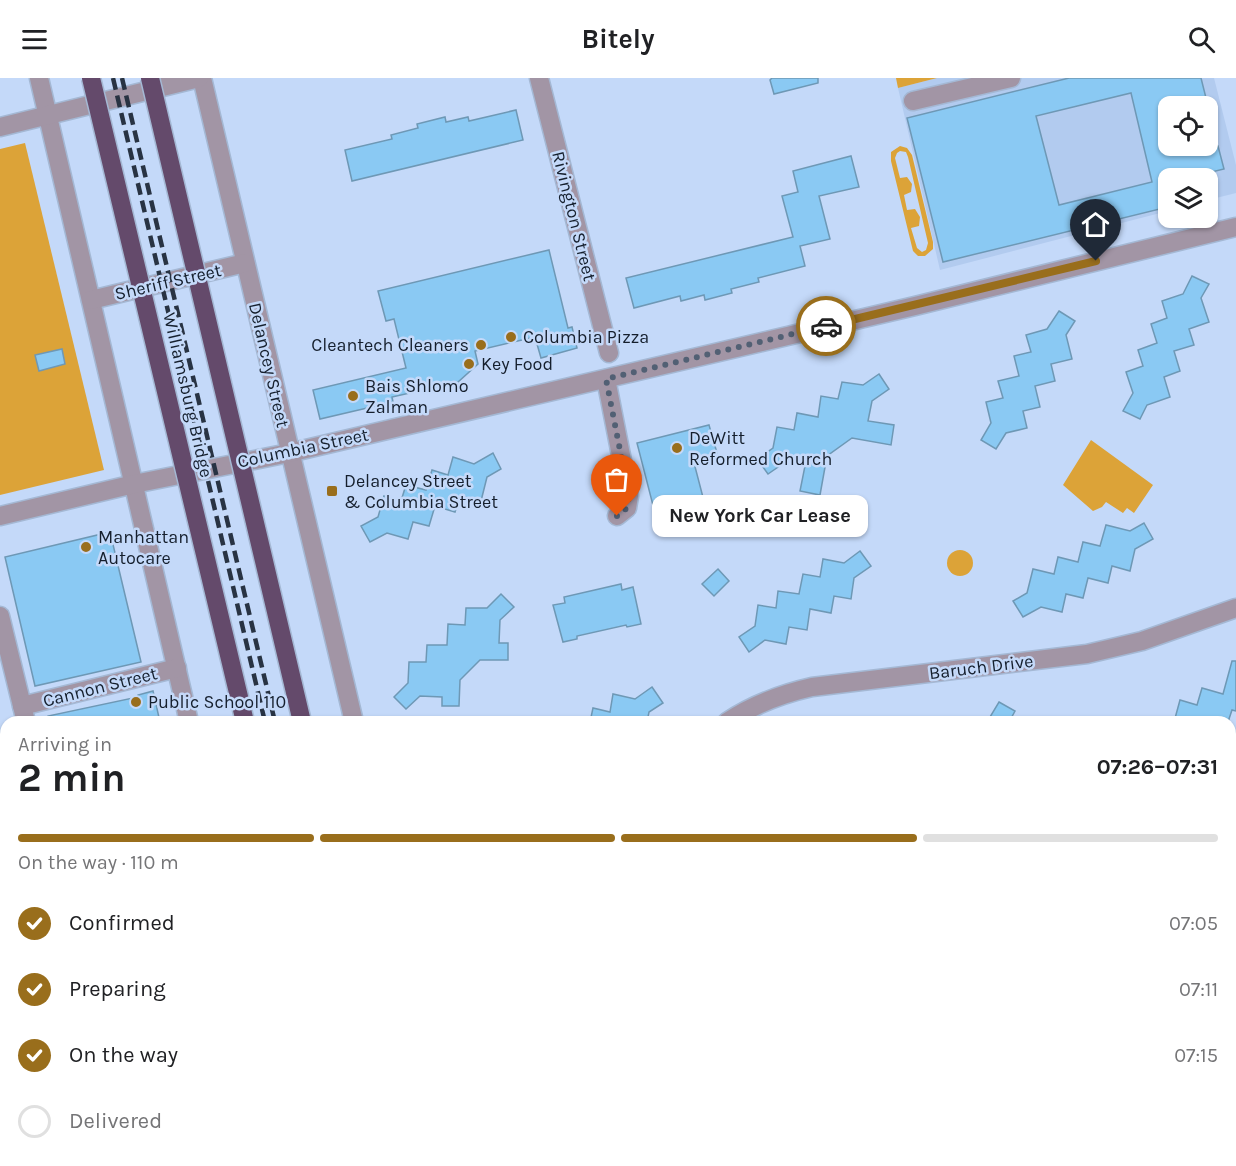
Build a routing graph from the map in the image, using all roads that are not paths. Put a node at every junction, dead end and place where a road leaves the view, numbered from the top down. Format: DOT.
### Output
graph roads {
  1 [pos="39,78"];
  2 [pos="91,78"];
  3 [pos="150,78"];
  4 [pos="200,78"];
  5 [pos="539,78"];
  6 [pos="1011,78"];
  7 [pos="913,101"];
  8 [pos="47,115"];
  9 [pos="0,127"];
  10 [pos="1236,227"];
  11 [pos="245,263"];
  12 [pos="90,300"];
  13 [pos="609,353"];
  14 [pos="606,379"];
  15 [pos="289,453"];
  16 [pos="134,484"];
  17 [pos="0,516"];
  18 [pos="617,516"];
  19 [pos="1236,608"];
  20 [pos="0,616"];
  21 [pos="177,668"];
  22 [pos="24,714"];
  23 [pos="188,716"];
  24 [pos="244,716"];
  25 [pos="301,716"];
  26 [pos="353,716"];
  27 [pos="738,716"];
  1 -- 8 [label="street"];
  2 -- 24 [label="highway, Williamsburg Bridge, bridge"];
  3 -- 25 [label="highway, Williamsburg Bridge, bridge"];
  4 -- 8 [label="street"];
  4 -- 11 [label="street, Delancey Street"];
  5 -- 13 [label="street, Rivington Street"];
  6 -- 7 [label="street"];
  8 -- 9 [label="street"];
  8 -- 12 [label="street"];
  10 -- 14 [label="street, Columbia Street"];
  11 -- 12 [label="street, Sheriff Street"];
  11 -- 15 [label="street, Delancey Street"];
  12 -- 16 [label="street"];
  14 -- 15 [label="street, Columbia Street"];
  14 -- 18 [label="street"];
  15 -- 16 [label="street, Columbia Street"];
  15 -- 26 [label="street, Delancey Street"];
  16 -- 17 [label="street, Columbia Street"];
  16 -- 21 [label="street"];
  19 -- 27 [label="street, Baruch Drive"];
  20 -- 22 [label="street"];
  21 -- 22 [label="street, Cannon Street"];
  21 -- 23 [label="street"];
}
